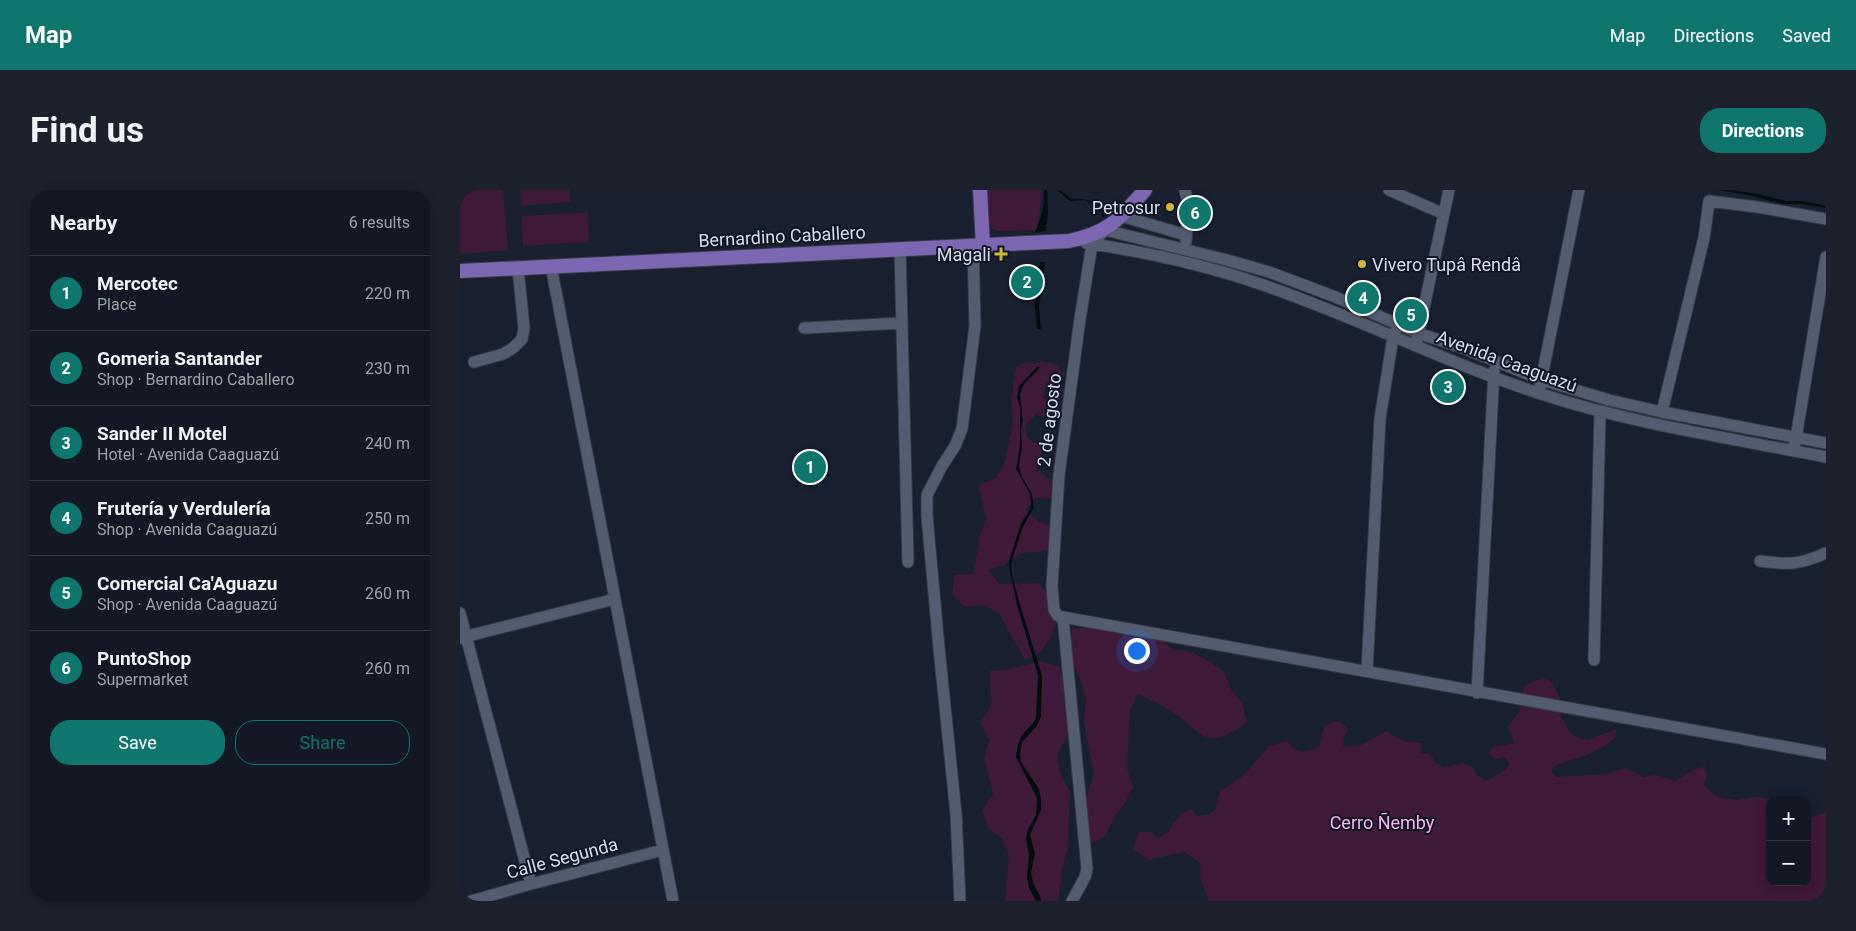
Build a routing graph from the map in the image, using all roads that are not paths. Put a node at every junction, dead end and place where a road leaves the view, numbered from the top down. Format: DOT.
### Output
graph roads {
  1 [pos="980,190"];
  2 [pos="1145,190"];
  3 [pos="1185,190"];
  4 [pos="1389,190"];
  5 [pos="1449,190"];
  6 [pos="1579,190"];
  7 [pos="1710,196"];
  8 [pos="1444,214"];
  9 [pos="1121,216"];
  10 [pos="1826,219"];
  11 [pos="1105,230"];
  12 [pos="1186,235"];
  13 [pos="1069,241"];
  14 [pos="1092,244"];
  15 [pos="978,245"];
  16 [pos="900,249"];
  17 [pos="1186,249"];
  18 [pos="1826,258"];
  19 [pos="551,266"];
  20 [pos="518,268"];
  21 [pos="460,271"];
  22 [pos="902,323"];
  23 [pos="1398,324"];
  24 [pos="804,328"];
  25 [pos="1418,333"];
  26 [pos="1393,337"];
  27 [pos="1415,346"];
  28 [pos="474,362"];
  29 [pos="1495,362"];
  30 [pos="1493,377"];
  31 [pos="1542,380"];
  32 [pos="1538,393"];
  33 [pos="1600,412"];
  34 [pos="1662,412"];
  35 [pos="1795,437"];
  36 [pos="1826,443"];
  37 [pos="1794,451"];
  38 [pos="1826,457"];
  39 [pos="1826,553"];
  40 [pos="1760,561"];
  41 [pos="908,562"];
  42 [pos="614,599"];
  43 [pos="460,613"];
  44 [pos="1063,617"];
  45 [pos="463,637"];
  46 [pos="1594,660"];
  47 [pos="1367,672"];
  48 [pos="1477,693"];
  49 [pos="1826,754"];
  50 [pos="663,850"];
  51 [pos="531,884"];
  52 [pos="471,901"];
  53 [pos="673,901"];
  54 [pos="960,901"];
  55 [pos="1072,901"];
  1 -- 15 [label="main road"];
  2 -- 9 [label="main road"];
  3 -- 12 [label="street"];
  4 -- 8 [label="street"];
  5 -- 8 [label="street"];
  6 -- 31 [label="street"];
  7 -- 10 [label="street"];
  7 -- 34 [label="street"];
  8 -- 25 [label="street"];
  9 -- 11 [label="main road"];
  9 -- 12 [label="street"];
  11 -- 13 [label="main road, Bernardino Caballero"];
  11 -- 14 [label="street"];
  11 -- 17 [label="street, Avenida Caaguazú"];
  12 -- 17 [label="street"];
  13 -- 14 [label="street, Avenida Caaguazú"];
  13 -- 15 [label="main road, Bernardino Caballero"];
  14 -- 26 [label="street, Avenida Caaguazú"];
  14 -- 44 [label="street, 2 de agosto"];
  15 -- 16 [label="main road, Bernardino Caballero"];
  15 -- 54 [label="street"];
  16 -- 19 [label="main road, Bernardino Caballero"];
  16 -- 22 [label="street"];
  17 -- 23 [label="street, Avenida Caaguazú"];
  18 -- 35 [label="street"];
  19 -- 20 [label="main road, Bernardino Caballero"];
  19 -- 42 [label="street"];
  20 -- 21 [label="main road, Bernardino Caballero"];
  20 -- 28 [label="street"];
  22 -- 24 [label="street"];
  22 -- 41 [label="street"];
  23 -- 25 [label="street, Avenida Caaguazú"];
  23 -- 26 [label="street"];
  25 -- 27 [label="street"];
  25 -- 29 [label="street, Avenida Caaguazú"];
  26 -- 27 [label="street, Avenida Caaguazú"];
  26 -- 47 [label="street"];
  27 -- 30 [label="street, Avenida Caaguazú"];
  29 -- 30 [label="street"];
  29 -- 31 [label="street, Avenida Caaguazú"];
  30 -- 32 [label="street, Avenida Caaguazú"];
  30 -- 48 [label="street"];
  31 -- 32 [label="street"];
  31 -- 34 [label="street, Avenida Caaguazú"];
  32 -- 33 [label="street, Avenida Caaguazú"];
  33 -- 37 [label="street, Avenida Caaguazú"];
  33 -- 46 [label="street"];
  34 -- 35 [label="street, Avenida Caaguazú"];
  35 -- 36 [label="street, Avenida Caaguazú"];
  35 -- 37 [label="street"];
  37 -- 38 [label="street, Avenida Caaguazú"];
  39 -- 40 [label="street"];
  42 -- 45 [label="street"];
  42 -- 50 [label="street"];
  43 -- 45 [label="street"];
  44 -- 47 [label="street"];
  44 -- 55 [label="street"];
  45 -- 51 [label="street"];
  47 -- 48 [label="street"];
  48 -- 49 [label="street"];
  50 -- 51 [label="street, Calle Segunda"];
  50 -- 53 [label="street"];
  51 -- 52 [label="street, Calle Segunda"];
}
